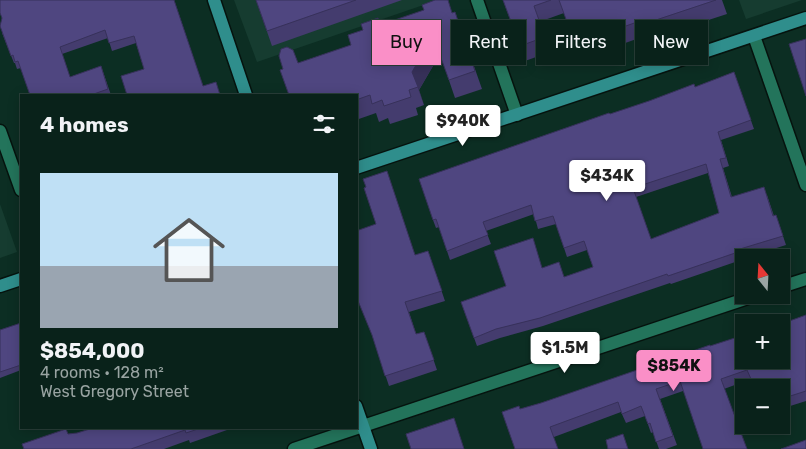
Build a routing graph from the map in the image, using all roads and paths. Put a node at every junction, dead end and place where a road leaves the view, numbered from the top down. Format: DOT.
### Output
graph roads {
  1 [pos="214,0"];
  2 [pos="477,0"];
  3 [pos="806,18"];
  4 [pos="754,36"];
  5 [pos="246,94"];
  6 [pos="517,114"];
  7 [pos="0,131"];
  8 [pos="358,167"];
  9 [pos="806,185"];
  10 [pos="20,187"];
  11 [pos="20,279"];
  12 [pos="806,279"];
  13 [pos="790,284"];
  14 [pos="0,286"];
  15 [pos="735,302"];
  16 [pos="358,412"];
  17 [pos="363,426"];
  18 [pos="358,428"];
  19 [pos="354,429"];
  20 [pos="294,449"];
  21 [pos="371,449"];
  1 -- 5 [label="street"];
  2 -- 6 [label="street"];
  3 -- 4 [label="street"];
  4 -- 6 [label="street"];
  4 -- 9 [label="street"];
  6 -- 8 [label="street"];
  7 -- 10 [label="street"];
  11 -- 14 [label="street"];
  12 -- 13 [label="street"];
  15 -- 17 [label="street"];
  16 -- 17 [label="street"];
  17 -- 18 [label="street"];
  17 -- 21 [label="street"];
  19 -- 20 [label="street"];
}
